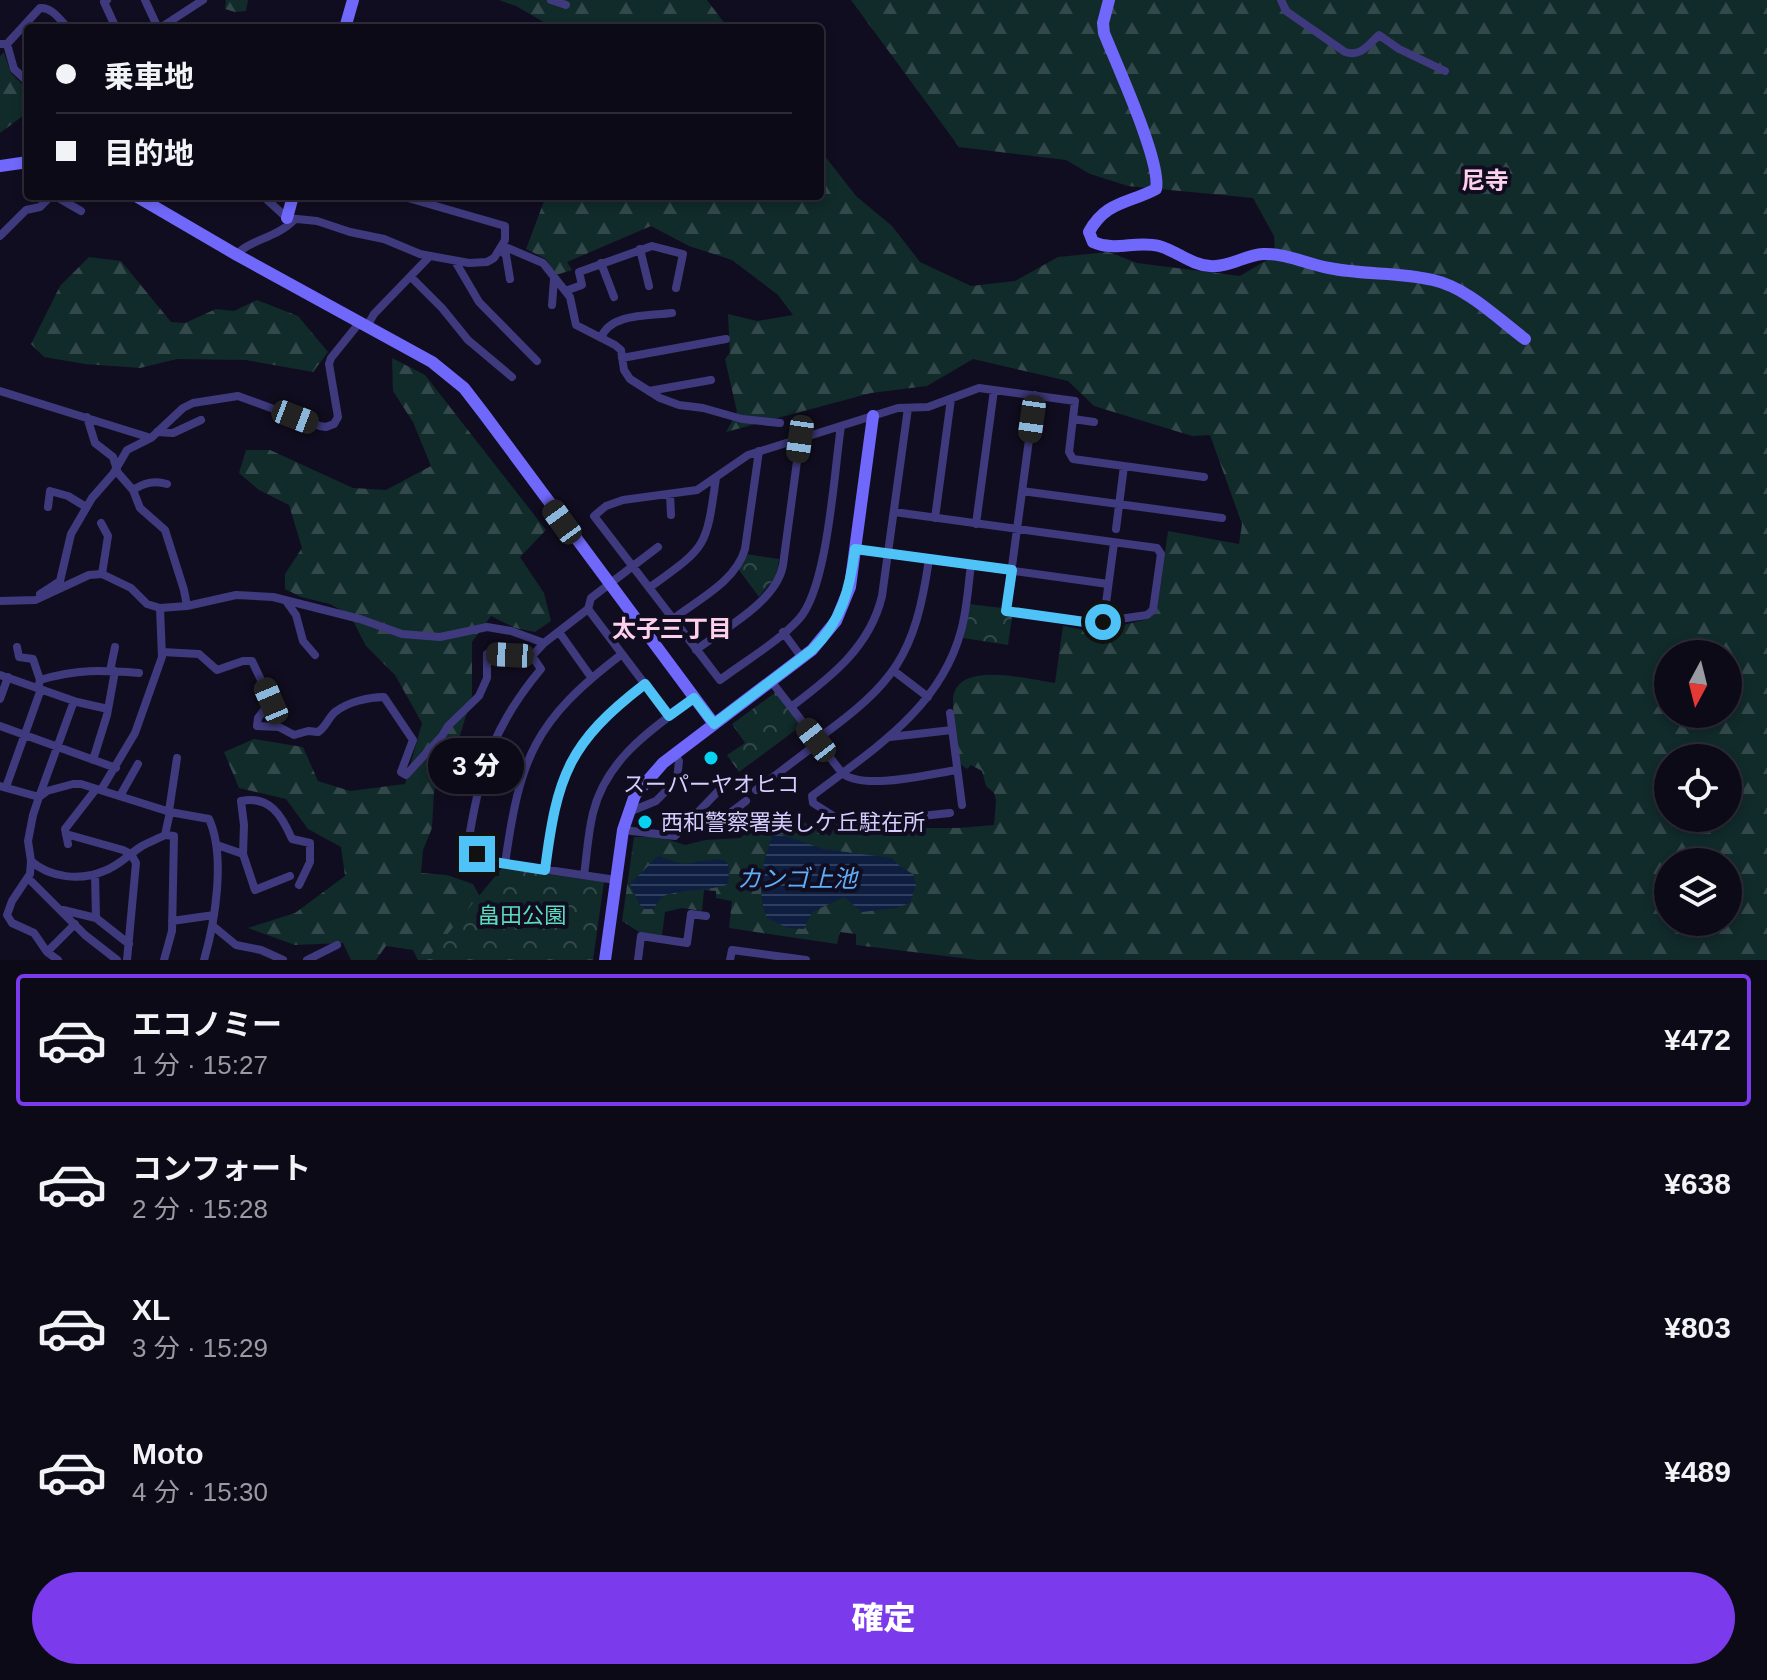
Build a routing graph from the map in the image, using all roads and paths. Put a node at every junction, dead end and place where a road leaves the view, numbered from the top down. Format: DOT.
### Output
graph roads {
  1 [pos="107,0"];
  2 [pos="145,0"];
  3 [pos="203,0"];
  4 [pos="353,0"];
  5 [pos="551,0"];
  6 [pos="1109,0"];
  7 [pos="1281,0"];
  8 [pos="190,4"];
  9 [pos="566,5"];
  10 [pos="64,24"];
  11 [pos="114,24"];
  12 [pos="157,24"];
  13 [pos="164,24"];
  14 [pos="346,24"];
  15 [pos="3,44"];
  16 [pos="1445,71"];
  17 [pos="24,78"];
  18 [pos="24,163"];
  19 [pos="0,166"];
  20 [pos="48,200"];
  21 [pos="60,200"];
  22 [pos="143,200"];
  23 [pos="268,200"];
  24 [pos="292,200"];
  25 [pos="415,200"];
  26 [pos="81,211"];
  27 [pos="290,219"];
  28 [pos="0,236"];
  29 [pos="502,248"];
  30 [pos="640,249"];
  31 [pos="237,255"];
  32 [pos="430,256"];
  33 [pos="455,261"];
  34 [pos="601,263"];
  35 [pos="411,277"];
  36 [pos="510,279"];
  37 [pos="554,279"];
  38 [pos="649,286"];
  39 [pos="676,288"];
  40 [pos="565,291"];
  41 [pos="614,297"];
  42 [pos="552,305"];
  43 [pos="672,313"];
  44 [pos="363,324"];
  45 [pos="601,338"];
  46 [pos="726,339"];
  47 [pos="1525,339"];
  48 [pos="622,358"];
  49 [pos="537,361"];
  50 [pos="512,377"];
  51 [pos="711,380"];
  52 [pos="994,390"];
  53 [pos="0,391"];
  54 [pos="647,391"];
  55 [pos="1035,395"];
  56 [pos="951,399"];
  57 [pos="908,408"];
  58 [pos="873,416"];
  59 [pos="87,417"];
  60 [pos="1073,419"];
  61 [pos="201,420"];
  62 [pos="1094,422"];
  63 [pos="780,423"];
  64 [pos="841,426"];
  65 [pos="154,435"];
  66 [pos="800,439"];
  67 [pos="759,451"];
  68 [pos="1124,466"];
  69 [pos="116,467"];
  70 [pos="1204,477"];
  71 [pos="716,478"];
  72 [pos="167,484"];
  73 [pos="133,490"];
  74 [pos="1022,491"];
  75 [pos="670,495"];
  76 [pos="1119,504"];
  77 [pos="48,507"];
  78 [pos="86,507"];
  79 [pos="894,512"];
  80 [pos="671,515"];
  81 [pos="935,518"];
  82 [pos="1222,518"];
  83 [pos="101,523"];
  84 [pos="976,524"];
  85 [pos="1017,529"];
  86 [pos="1116,529"];
  87 [pos="1114,543"];
  88 [pos="658,547"];
  89 [pos="855,549"];
  90 [pos="888,553"];
  91 [pos="929,559"];
  92 [pos="971,565"];
  93 [pos="633,567"];
  94 [pos="1012,570"];
  95 [pos="102,574"];
  96 [pos="610,584"];
  97 [pos="1108,584"];
  98 [pos="649,588"];
  99 [pos="35,600"];
  100 [pos="284,600"];
  101 [pos="0,601"];
  102 [pos="1106,603"];
  103 [pos="187,606"];
  104 [pos="160,608"];
  105 [pos="588,609"];
  106 [pos="673,619"];
  107 [pos="559,632"];
  108 [pos="783,632"];
  109 [pos="544,643"];
  110 [pos="17,647"];
  111 [pos="115,647"];
  112 [pos="696,650"];
  113 [pos="162,652"];
  114 [pos="622,654"];
  115 [pos="315,655"];
  116 [pos="532,656"];
  117 [pos="802,658"];
  118 [pos="112,671"];
  119 [pos="894,671"];
  120 [pos="139,673"];
  121 [pos="4,676"];
  122 [pos="591,677"];
  123 [pos="771,681"];
  124 [pos="645,684"];
  125 [pos="39,686"];
  126 [pos="928,697"];
  127 [pos="694,698"];
  128 [pos="0,699"];
  129 [pos="74,701"];
  130 [pos="791,707"];
  131 [pos="108,709"];
  132 [pos="950,713"];
  133 [pos="669,716"];
  134 [pos="714,724"];
  135 [pos="0,726"];
  136 [pos="952,730"];
  137 [pos="24,735"];
  138 [pos="890,737"];
  139 [pos="817,742"];
  140 [pos="57,747"];
  141 [pos="674,754"];
  142 [pos="177,758"];
  143 [pos="93,760"];
  144 [pos="138,764"];
  145 [pos="116,768"];
  146 [pos="957,770"];
  147 [pos="842,773"];
  148 [pos="727,782"];
  149 [pos="3,786"];
  150 [pos="98,789"];
  151 [pos="640,789"];
  152 [pos="756,790"];
  153 [pos="120,796"];
  154 [pos="39,797"];
  155 [pos="746,801"];
  156 [pos="653,803"];
  157 [pos="962,805"];
  158 [pos="701,809"];
  159 [pos="169,811"];
  160 [pos="628,813"];
  161 [pos="950,813"];
  162 [pos="623,830"];
  163 [pos="66,834"];
  164 [pos="165,835"];
  165 [pos="68,844"];
  166 [pos="217,845"];
  167 [pos="131,854"];
  168 [pos="243,854"];
  169 [pos="31,861"];
  170 [pos="505,864"];
  171 [pos="545,870"];
  172 [pos="95,874"];
  173 [pos="584,875"];
  174 [pos="290,876"];
  175 [pos="28,878"];
  176 [pos="616,880"];
  177 [pos="299,885"];
  178 [pos="62,909"];
  179 [pos="214,915"];
  180 [pos="706,916"];
  181 [pos="96,918"];
  182 [pos="172,921"];
  183 [pos="75,924"];
  184 [pos="213,926"];
  185 [pos="129,944"];
  186 [pos="337,945"];
  187 [pos="243,948"];
  188 [pos="47,952"];
  189 [pos="278,959"];
  190 [pos="58,960"];
  191 [pos="117,960"];
  192 [pos="127,960"];
  193 [pos="164,960"];
  194 [pos="204,960"];
  195 [pos="243,960"];
  196 [pos="307,960"];
  197 [pos="605,960"];
  198 [pos="638,960"];
  199 [pos="730,960"];
  200 [pos="806,960"];
  1 -- 11 [label="street"];
  2 -- 12 [label="street"];
  3 -- 8 [label="street"];
  4 -- 14 [label="street"];
  5 -- 9 [label="street"];
  6 -- 47 [label="street"];
  7 -- 16 [label="street"];
  8 -- 13 [label="street"];
  10 -- 15 [label="street"];
  15 -- 17 [label="street"];
  18 -- 19 [label="street"];
  20 -- 28 [label="street"];
  21 -- 26 [label="street"];
  22 -- 31 [label="street"];
  23 -- 27 [label="street"];
  24 -- 27 [label="street"];
  25 -- 29 [label="street"];
  27 -- 31 [label="street"];
  27 -- 32 [label="street"];
  29 -- 33 [label="street"];
  29 -- 36 [label="street"];
  29 -- 37 [label="street"];
  30 -- 34 [label="street"];
  30 -- 38 [label="street"];
  30 -- 39 [label="street"];
  31 -- 44 [label="street"];
  32 -- 33 [label="street"];
  32 -- 35 [label="street"];
  33 -- 49 [label="street"];
  34 -- 40 [label="street"];
  34 -- 41 [label="street"];
  35 -- 44 [label="street"];
  35 -- 50 [label="street"];
  37 -- 40 [label="street"];
  37 -- 42 [label="street"];
  40 -- 45 [label="street"];
  43 -- 45 [label="street"];
  44 -- 65 [label="street"];
  44 -- 96 [label="street"];
  45 -- 48 [label="street"];
  46 -- 48 [label="street"];
  48 -- 54 [label="street"];
  51 -- 54 [label="street"];
  52 -- 55 [label="street"];
  52 -- 56 [label="street"];
  52 -- 84 [label="street"];
  53 -- 59 [label="street"];
  54 -- 63 [label="street"];
  55 -- 60 [label="street"];
  55 -- 74 [label="street"];
  56 -- 57 [label="street"];
  56 -- 81 [label="street"];
  57 -- 58 [label="street"];
  57 -- 79 [label="street"];
  58 -- 64 [label="street"];
  58 -- 89 [label="street"];
  59 -- 65 [label="street"];
  59 -- 69 [label="street"];
  60 -- 62 [label="street"];
  60 -- 68 [label="street"];
  61 -- 65 [label="street"];
  64 -- 66 [label="street"];
  64 -- 108 [label="street"];
  65 -- 69 [label="street"];
  66 -- 67 [label="street"];
  66 -- 112 [label="street"];
  67 -- 71 [label="street"];
  67 -- 106 [label="street"];
  68 -- 70 [label="street"];
  68 -- 76 [label="street"];
  69 -- 73 [label="street"];
  69 -- 78 [label="street"];
  71 -- 75 [label="street"];
  71 -- 98 [label="street"];
  72 -- 73 [label="street"];
  73 -- 103 [label="street"];
  74 -- 76 [label="street"];
  74 -- 85 [label="street"];
  75 -- 80 [label="street"];
  75 -- 93 [label="street"];
  76 -- 82 [label="street"];
  76 -- 86 [label="street"];
  77 -- 78 [label="street"];
  78 -- 99 [label="street"];
  79 -- 81 [label="street"];
  79 -- 90 [label="street"];
  81 -- 84 [label="street"];
  83 -- 95 [label="street"];
  84 -- 85 [label="street"];
  85 -- 87 [label="street"];
  85 -- 94 [label="street"];
  87 -- 94 [label="street"];
  87 -- 97 [label="street"];
  88 -- 93 [label="street"];
  89 -- 90 [label="street"];
  89 -- 117 [label="street"];
  90 -- 91 [label="street"];
  90 -- 130 [label="street"];
  91 -- 92 [label="street"];
  91 -- 119 [label="street"];
  92 -- 94 [label="street"];
  92 -- 126 [label="street"];
  93 -- 96 [label="street"];
  93 -- 98 [label="street"];
  94 -- 97 [label="street"];
  95 -- 99 [label="street"];
  95 -- 104 [label="street"];
  96 -- 105 [label="street"];
  96 -- 127 [label="street"];
  97 -- 102 [label="street"];
  98 -- 106 [label="street"];
  99 -- 101 [label="street"];
  100 -- 103 [label="street"];
  100 -- 109 [label="street"];
  100 -- 115 [label="street"];
  103 -- 104 [label="street"];
  104 -- 113 [label="street"];
  105 -- 107 [label="street"];
  105 -- 114 [label="street"];
  106 -- 112 [label="street"];
  107 -- 109 [label="street"];
  107 -- 122 [label="street"];
  108 -- 112 [label="street"];
  108 -- 117 [label="street"];
  109 -- 116 [label="street"];
  110 -- 125 [label="street"];
  111 -- 118 [label="street"];
  113 -- 116 [label="street"];
  113 -- 145 [label="street"];
  114 -- 122 [label="street"];
  114 -- 124 [label="street"];
  116 -- 170 [label="street"];
  117 -- 123 [label="street"];
  118 -- 120 [label="street"];
  118 -- 125 [label="street"];
  118 -- 131 [label="street"];
  119 -- 126 [label="street"];
  119 -- 139 [label="street"];
  121 -- 125 [label="street"];
  121 -- 128 [label="street"];
  122 -- 170 [label="street"];
  123 -- 130 [label="street"];
  123 -- 134 [label="street"];
  124 -- 133 [label="street"];
  124 -- 171 [label="street"];
  125 -- 129 [label="street"];
  125 -- 137 [label="street"];
  126 -- 138 [label="street"];
  127 -- 133 [label="street"];
  127 -- 134 [label="street"];
  129 -- 131 [label="street"];
  129 -- 140 [label="street"];
  130 -- 139 [label="street"];
  131 -- 143 [label="street"];
  132 -- 136 [label="street"];
  133 -- 173 [label="street"];
  134 -- 141 [label="street"];
  135 -- 137 [label="street"];
  136 -- 138 [label="street"];
  136 -- 146 [label="street"];
  137 -- 140 [label="street"];
  137 -- 149 [label="street"];
  138 -- 147 [label="street"];
  139 -- 147 [label="street"];
  139 -- 152 [label="street"];
  140 -- 143 [label="street"];
  140 -- 154 [label="street"];
  141 -- 151 [label="street"];
  141 -- 156 [label="street"];
  142 -- 159 [label="street"];
  143 -- 145 [label="street"];
  144 -- 153 [label="street"];
  145 -- 150 [label="street"];
  146 -- 147 [label="street"];
  146 -- 157 [label="street"];
  147 -- 161 [label="street"];
  148 -- 158 [label="street"];
  149 -- 154 [label="street"];
  150 -- 153 [label="street"];
  150 -- 154 [label="street"];
  150 -- 163 [label="street"];
  151 -- 156 [label="street"];
  151 -- 160 [label="street"];
  153 -- 159 [label="street"];
  154 -- 169 [label="street"];
  155 -- 158 [label="street"];
  156 -- 160 [label="street"];
  158 -- 162 [label="street"];
  159 -- 164 [label="street"];
  159 -- 166 [label="street"];
  160 -- 162 [label="street"];
  162 -- 176 [label="street"];
  163 -- 165 [label="street"];
  163 -- 167 [label="street"];
  164 -- 167 [label="street"];
  164 -- 182 [label="street"];
  166 -- 168 [label="street"];
  166 -- 179 [label="street"];
  167 -- 172 [label="street"];
  167 -- 185 [label="street"];
  168 -- 174 [label="street"];
  168 -- 177 [label="street"];
  169 -- 172 [label="street"];
  169 -- 175 [label="street"];
  170 -- 171 [label="street"];
  171 -- 173 [label="street"];
  172 -- 181 [label="street"];
  173 -- 176 [label="street"];
  175 -- 178 [label="street"];
  175 -- 188 [label="street"];
  176 -- 197 [label="street"];
  178 -- 181 [label="street"];
  178 -- 183 [label="street"];
  179 -- 182 [label="street"];
  179 -- 184 [label="street"];
  180 -- 198 [label="street"];
  181 -- 185 [label="street"];
  182 -- 193 [label="street"];
  183 -- 188 [label="street"];
  183 -- 191 [label="street"];
  184 -- 187 [label="street"];
  184 -- 194 [label="street"];
  185 -- 192 [label="street"];
  186 -- 196 [label="street"];
  187 -- 189 [label="street"];
  187 -- 195 [label="street"];
  188 -- 190 [label="street"];
  199 -- 200 [label="street"];
}
